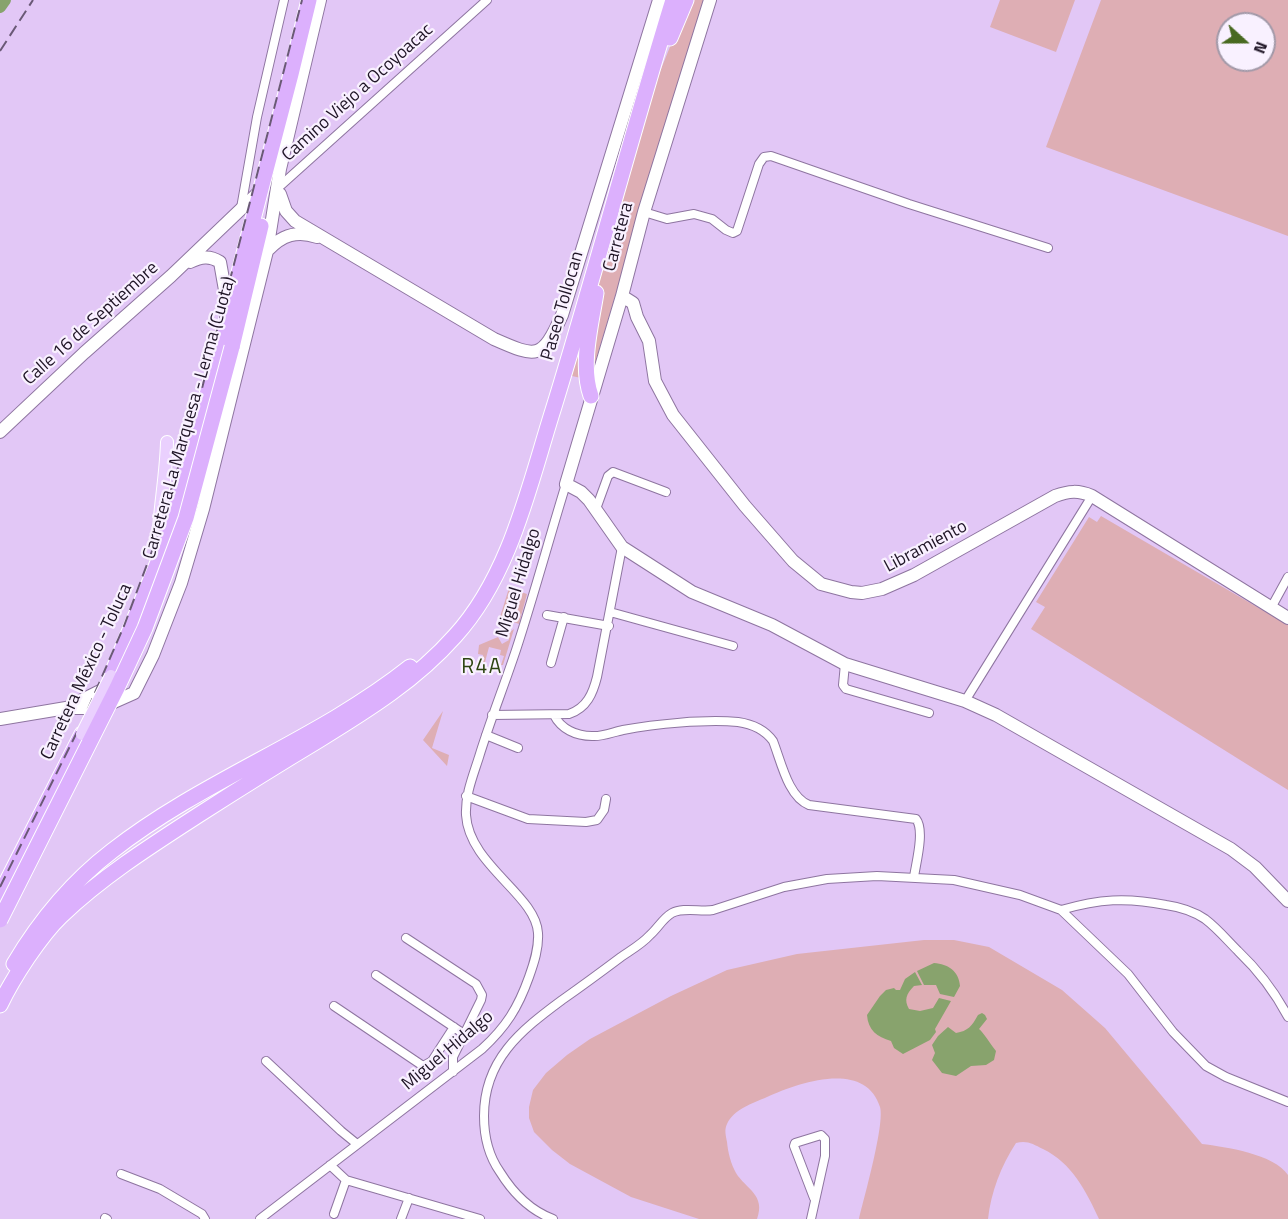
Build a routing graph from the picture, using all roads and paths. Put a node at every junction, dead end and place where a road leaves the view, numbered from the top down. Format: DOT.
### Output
graph roads {
  1 [pos="284,0"];
  2 [pos="309,0"];
  3 [pos="320,0"];
  4 [pos="487,0"];
  5 [pos="658,0"];
  6 [pos="673,0"];
  7 [pos="686,0"];
  8 [pos="710,0"];
  9 [pos="652,73"];
  10 [pos="291,74"];
  11 [pos="279,187"];
  12 [pos="261,190"];
  13 [pos="241,209"];
  14 [pos="644,212"];
  15 [pos="606,224"];
  16 [pos="328,241"];
  17 [pos="1048,249"];
  18 [pos="267,251"];
  19 [pos="181,267"];
  20 [pos="622,296"];
  21 [pos="229,312"];
  22 [pos="591,396"];
  23 [pos="0,432"];
  24 [pos="167,442"];
  25 [pos="566,484"];
  26 [pos="666,492"];
  27 [pos="1092,496"];
  28 [pos="596,509"];
  29 [pos="622,547"];
  30 [pos="158,562"];
  31 [pos="1288,577"];
  32 [pos="1271,608"];
  33 [pos="610,612"];
  34 [pos="472,615"];
  35 [pos="547,615"];
  36 [pos="564,617"];
  37 [pos="1288,618"];
  38 [pos="609,626"];
  39 [pos="733,646"];
  40 [pos="153,655"];
  41 [pos="551,663"];
  42 [pos="845,664"];
  43 [pos="111,676"];
  44 [pos="965,701"];
  45 [pos="66,708"];
  46 [pos="929,713"];
  47 [pos="492,715"];
  48 [pos="555,715"];
  49 [pos="0,719"];
  50 [pos="82,734"];
  51 [pos="486,735"];
  52 [pos="518,748"];
  53 [pos="466,796"];
  54 [pos="606,799"];
  55 [pos="914,877"];
  56 [pos="0,895"];
  57 [pos="1288,901"];
  58 [pos="1060,910"];
  59 [pos="0,920"];
  60 [pos="406,938"];
  61 [pos="376,975"];
  62 [pos="0,987"];
  63 [pos="0,1005"];
  64 [pos="334,1006"];
  65 [pos="1288,1017"];
  66 [pos="454,1027"];
  67 [pos="464,1034"];
  68 [pos="266,1061"];
  69 [pos="453,1072"];
  70 [pos="1288,1102"];
  71 [pos="357,1144"];
  72 [pos="330,1165"];
  73 [pos="121,1174"];
  74 [pos="346,1180"];
  75 [pos="409,1198"];
  76 [pos="814,1198"];
  77 [pos="334,1214"];
  78 [pos="205,1219"];
  79 [pos="260,1219"];
  80 [pos="400,1219"];
  81 [pos="480,1219"];
  82 [pos="553,1219"];
  83 [pos="811,1219"];
  1 -- 13 [label="street"];
  2 -- 10 [label="highway"];
  3 -- 11 [label="main road"];
  4 -- 11 [label="street, Camino Viejo a Ocoyoacac"];
  5 -- 16 [label="main road"];
  6 -- 9 [label="highway, Paseo Tollocan"];
  7 -- 9 [label="highway"];
  8 -- 14 [label="main road, Carretera"];
  9 -- 15 [label="highway, Paseo Tollocan"];
  10 -- 12 [label="highway, Carretera México - Toluca"];
  10 -- 59 [label="highway, Carretera La Marquesa - Lerma (Cuota), bridge"];
  11 -- 16 [label="main road"];
  11 -- 18 [label="main road"];
  12 -- 13 [label="main road, Calle 16 de Septiembre"];
  12 -- 21 [label="highway, Carretera México - Toluca"];
  13 -- 19 [label="main road, Calle 16 de Septiembre"];
  14 -- 17 [label="street"];
  14 -- 20 [label="main road, Carretera"];
  15 -- 22 [label="highway"];
  15 -- 34 [label="highway, Paseo Tollocan"];
  16 -- 18 [label="main road"];
  18 -- 40 [label="main road"];
  19 -- 21 [label="main road"];
  19 -- 23 [label="main road, Calle 16 de Septiembre"];
  20 -- 22 [label="main road, Carretera"];
  20 -- 27 [label="main road, Libramiento"];
  21 -- 30 [label="highway, Carretera México - Toluca"];
  22 -- 25 [label="main road, Carretera"];
  24 -- 30 [label="main road"];
  25 -- 28 [label="main road"];
  25 -- 47 [label="street, Miguel Hidalgo"];
  26 -- 28 [label="street"];
  27 -- 32 [label="main road, Libramiento"];
  27 -- 44 [label="street"];
  28 -- 29 [label="main road"];
  29 -- 33 [label="street"];
  29 -- 42 [label="main road"];
  30 -- 43 [label="highway, Carretera México - Toluca"];
  31 -- 32 [label="street"];
  32 -- 37 [label="main road, Libramiento"];
  33 -- 38 [label="street"];
  33 -- 39 [label="street"];
  34 -- 62 [label="highway"];
  34 -- 63 [label="highway"];
  35 -- 36 [label="street"];
  36 -- 38 [label="street"];
  36 -- 41 [label="street"];
  38 -- 48 [label="street"];
  40 -- 45 [label="main road"];
  40 -- 45 [label="main road"];
  42 -- 44 [label="main road"];
  42 -- 46 [label="street"];
  43 -- 50 [label="main road, Carretera México - Toluca, bridge"];
  44 -- 57 [label="main road"];
  45 -- 49 [label="main road"];
  47 -- 48 [label="street"];
  47 -- 51 [label="street, Miguel Hidalgo"];
  48 -- 55 [label="street"];
  50 -- 56 [label="highway, Carretera México - Toluca"];
  51 -- 52 [label="street"];
  51 -- 53 [label="street, Miguel Hidalgo"];
  53 -- 54 [label="street"];
  53 -- 69 [label="street, Miguel Hidalgo"];
  55 -- 58 [label="street"];
  55 -- 82 [label="street"];
  58 -- 65 [label="street"];
  58 -- 70 [label="street"];
  60 -- 67 [label="street"];
  61 -- 66 [label="street"];
  64 -- 66 [label="street"];
  66 -- 67 [label="street"];
  67 -- 69 [label="street"];
  68 -- 71 [label="street"];
  69 -- 71 [label="street, Miguel Hidalgo"];
  71 -- 72 [label="street, Miguel Hidalgo"];
  72 -- 74 [label="street"];
  72 -- 79 [label="street, Miguel Hidalgo"];
  73 -- 78 [label="street"];
  74 -- 75 [label="street"];
  74 -- 77 [label="street"];
  75 -- 80 [label="street"];
  75 -- 81 [label="street"];
  76 -- 76 [label="street"];
  76 -- 83 [label="street"];
}
